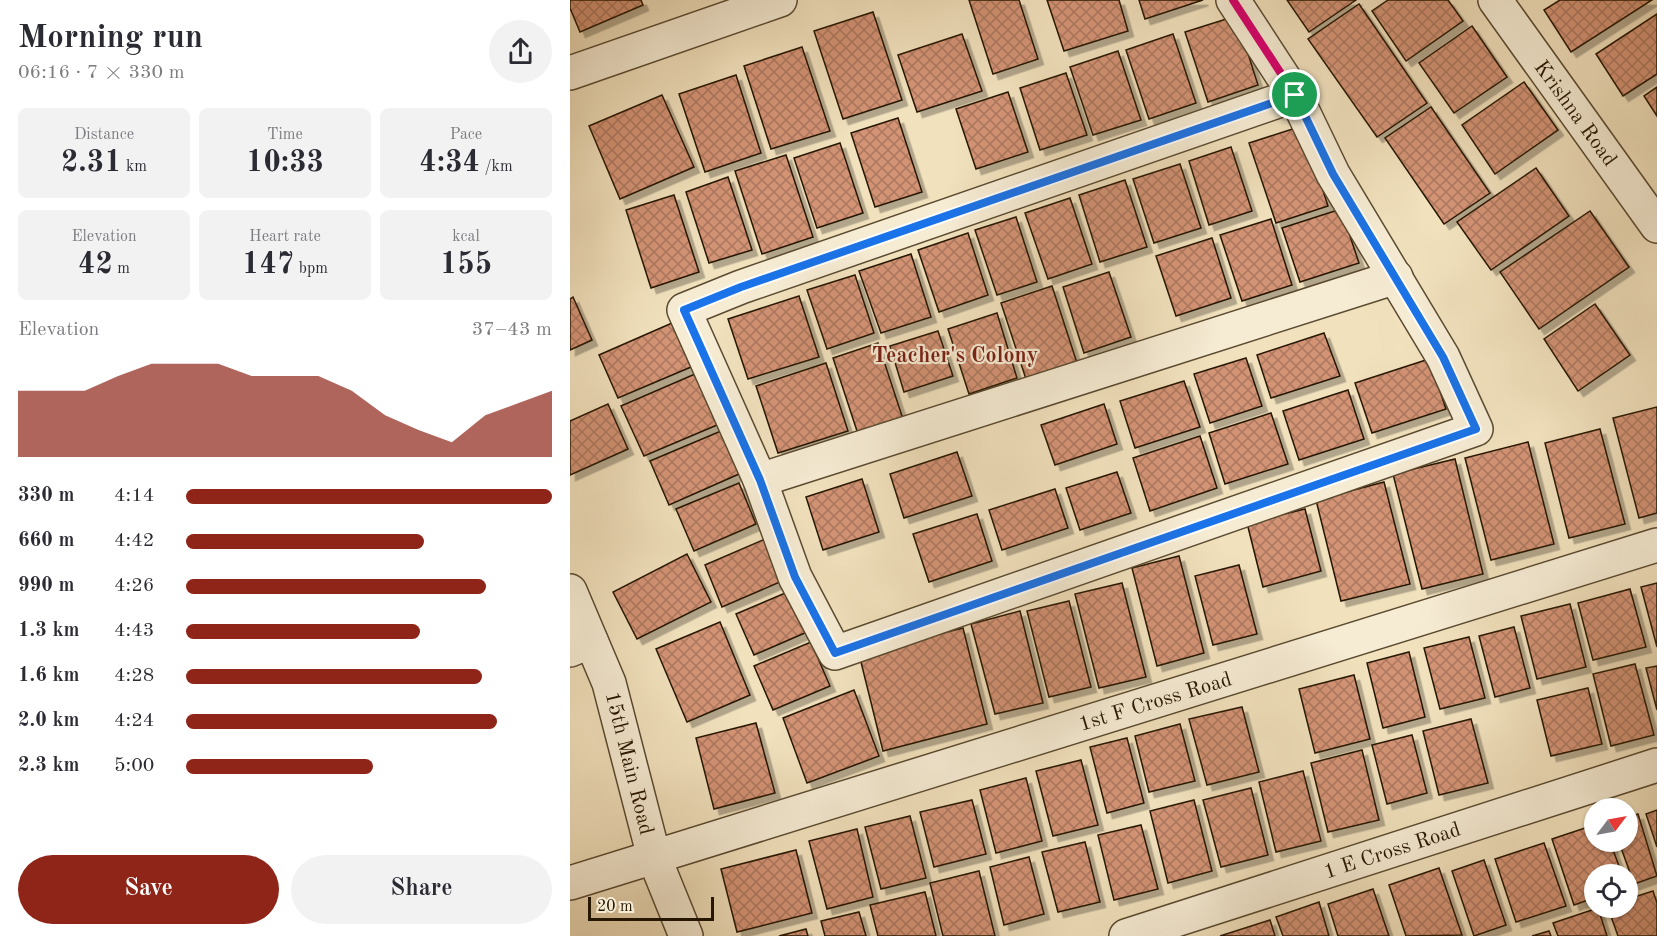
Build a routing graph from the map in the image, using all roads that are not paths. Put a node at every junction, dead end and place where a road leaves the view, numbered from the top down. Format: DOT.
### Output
graph roads {
  1 [pos="780,0"];
  2 [pos="1233,0"];
  3 [pos="1495,0"];
  4 [pos="570,73"];
  5 [pos="1295,95"];
  6 [pos="1657,226"];
  7 [pos="1396,277"];
  8 [pos="760,480"];
  9 [pos="1657,545"];
  10 [pos="570,591"];
  11 [pos="580,645"];
  12 [pos="1657,765"];
  13 [pos="654,857"];
  14 [pos="570,883"];
  15 [pos="686,936"];
  16 [pos="1126,936"];
  1 -- 4 [label="street"];
  2 -- 5 [label="street"];
  3 -- 6 [label="street, Krishna Road"];
  5 -- 7 [label="street"];
  5 -- 8 [label="street"];
  7 -- 8 [label="street"];
  7 -- 8 [label="street"];
  9 -- 13 [label="street, 1st F Cross Road"];
  10 -- 11 [label="street, 15th Main Road"];
  11 -- 13 [label="street, 15th Main Road"];
  12 -- 16 [label="street, 1 E Cross Road"];
  13 -- 14 [label="street, 1st F Cross Road"];
  13 -- 15 [label="street, 15th Main Road"];
}
